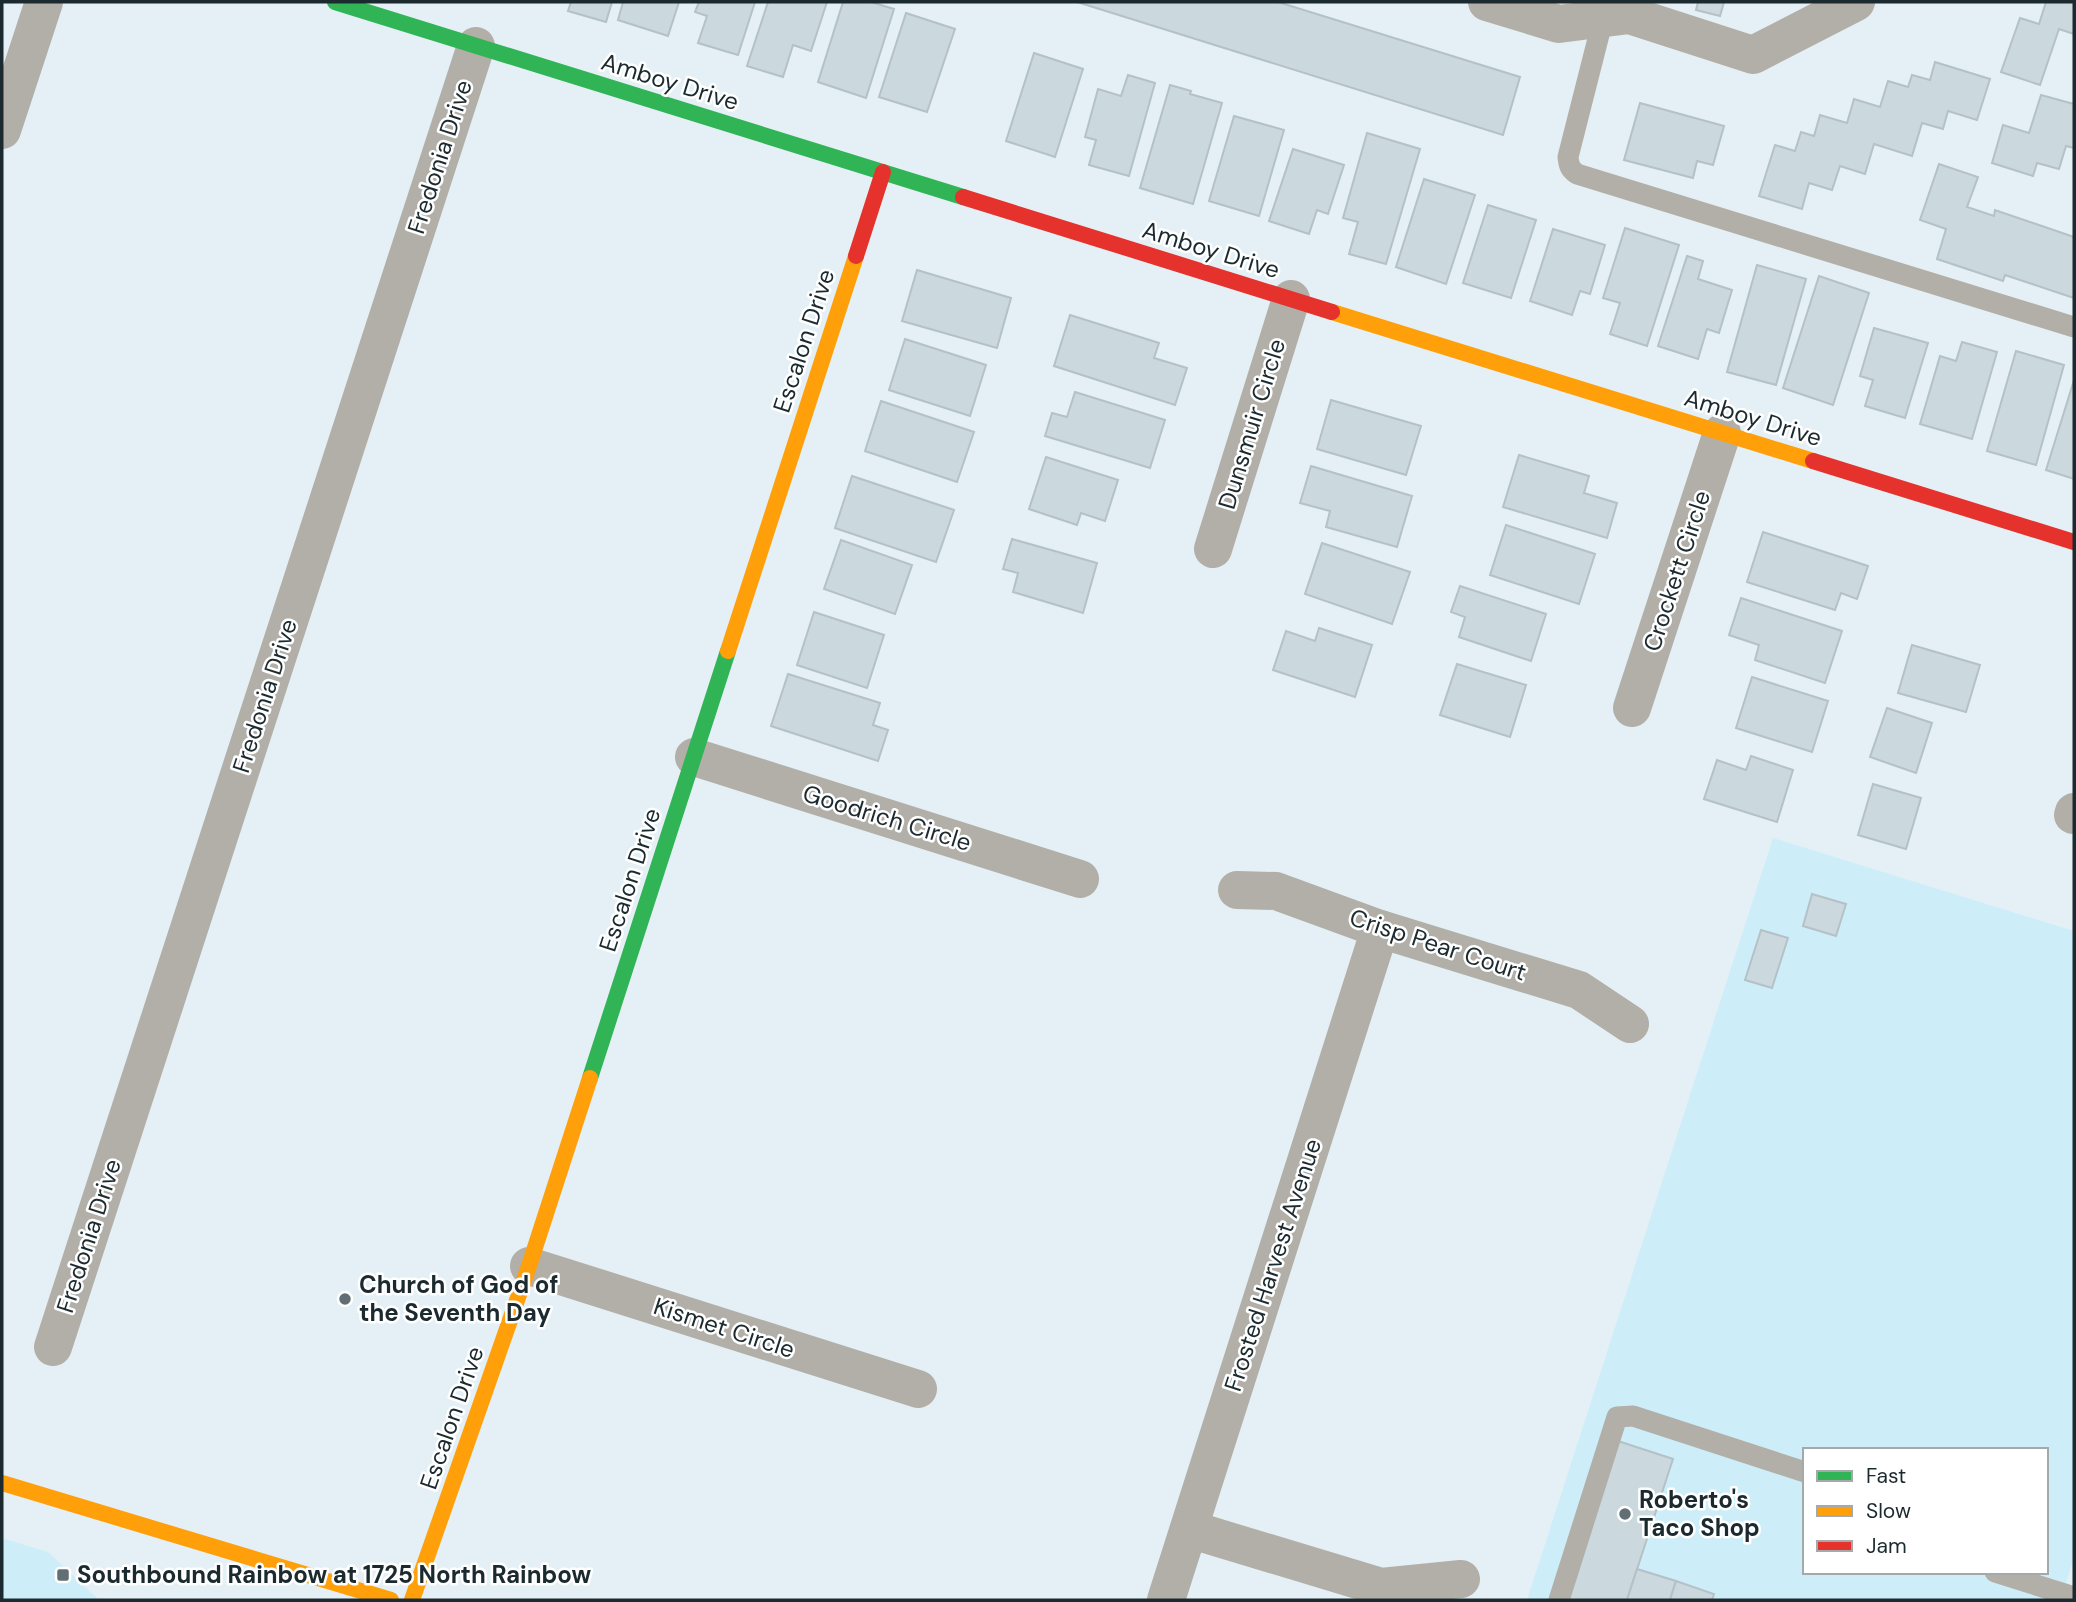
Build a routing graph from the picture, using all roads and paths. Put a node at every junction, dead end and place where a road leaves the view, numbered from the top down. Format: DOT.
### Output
graph roads {
  1 [pos="44,2"];
  2 [pos="335,2"];
  3 [pos="1487,2"];
  4 [pos="1856,2"];
  5 [pos="1603,19"];
  6 [pos="476,46"];
  7 [pos="2,130"];
  8 [pos="883,172"];
  9 [pos="1291,299"];
  10 [pos="2074,327"];
  11 [pos="1722,433"];
  12 [pos="2074,542"];
  13 [pos="1213,548"];
  14 [pos="1632,708"];
  15 [pos="694,758"];
  16 [pos="1080,879"];
  17 [pos="1237,890"];
  18 [pos="1380,929"];
  19 [pos="1630,1024"];
  20 [pos="529,1266"];
  21 [pos="53,1347"];
  22 [pos="918,1389"];
  23 [pos="1803,1471"];
  24 [pos="2,1483"];
  25 [pos="1189,1530"];
  26 [pos="2001,1574"];
  27 [pos="1461,1579"];
  28 [pos="2074,1597"];
  29 [pos="391,1600"];
  30 [pos="412,1600"];
  31 [pos="1166,1600"];
  32 [pos="1559,1600"];
  1 -- 7 [label="street"];
  2 -- 6 [label="street, Amboy Drive"];
  3 -- 5 [label="street"];
  4 -- 5 [label="street"];
  5 -- 10 [label="lane"];
  6 -- 8 [label="street, Amboy Drive"];
  6 -- 21 [label="street, Fredonia Drive"];
  8 -- 9 [label="street, Amboy Drive"];
  8 -- 15 [label="street, Escalon Drive"];
  9 -- 11 [label="street, Amboy Drive"];
  9 -- 13 [label="street, Dunsmuir Circle"];
  11 -- 12 [label="street, Amboy Drive"];
  11 -- 14 [label="street, Crockett Circle"];
  15 -- 16 [label="street, Goodrich Circle"];
  15 -- 20 [label="street, Escalon Drive"];
  17 -- 18 [label="street, Crisp Pear Court"];
  18 -- 19 [label="street, Crisp Pear Court"];
  18 -- 25 [label="street, Frosted Harvest Avenue"];
  20 -- 22 [label="street, Kismet Circle"];
  20 -- 30 [label="street, Escalon Drive"];
  23 -- 32 [label="lane"];
  24 -- 29 [label="street"];
  25 -- 27 [label="street"];
  25 -- 31 [label="street, Frosted Harvest Avenue"];
  26 -- 28 [label="lane"];
}
